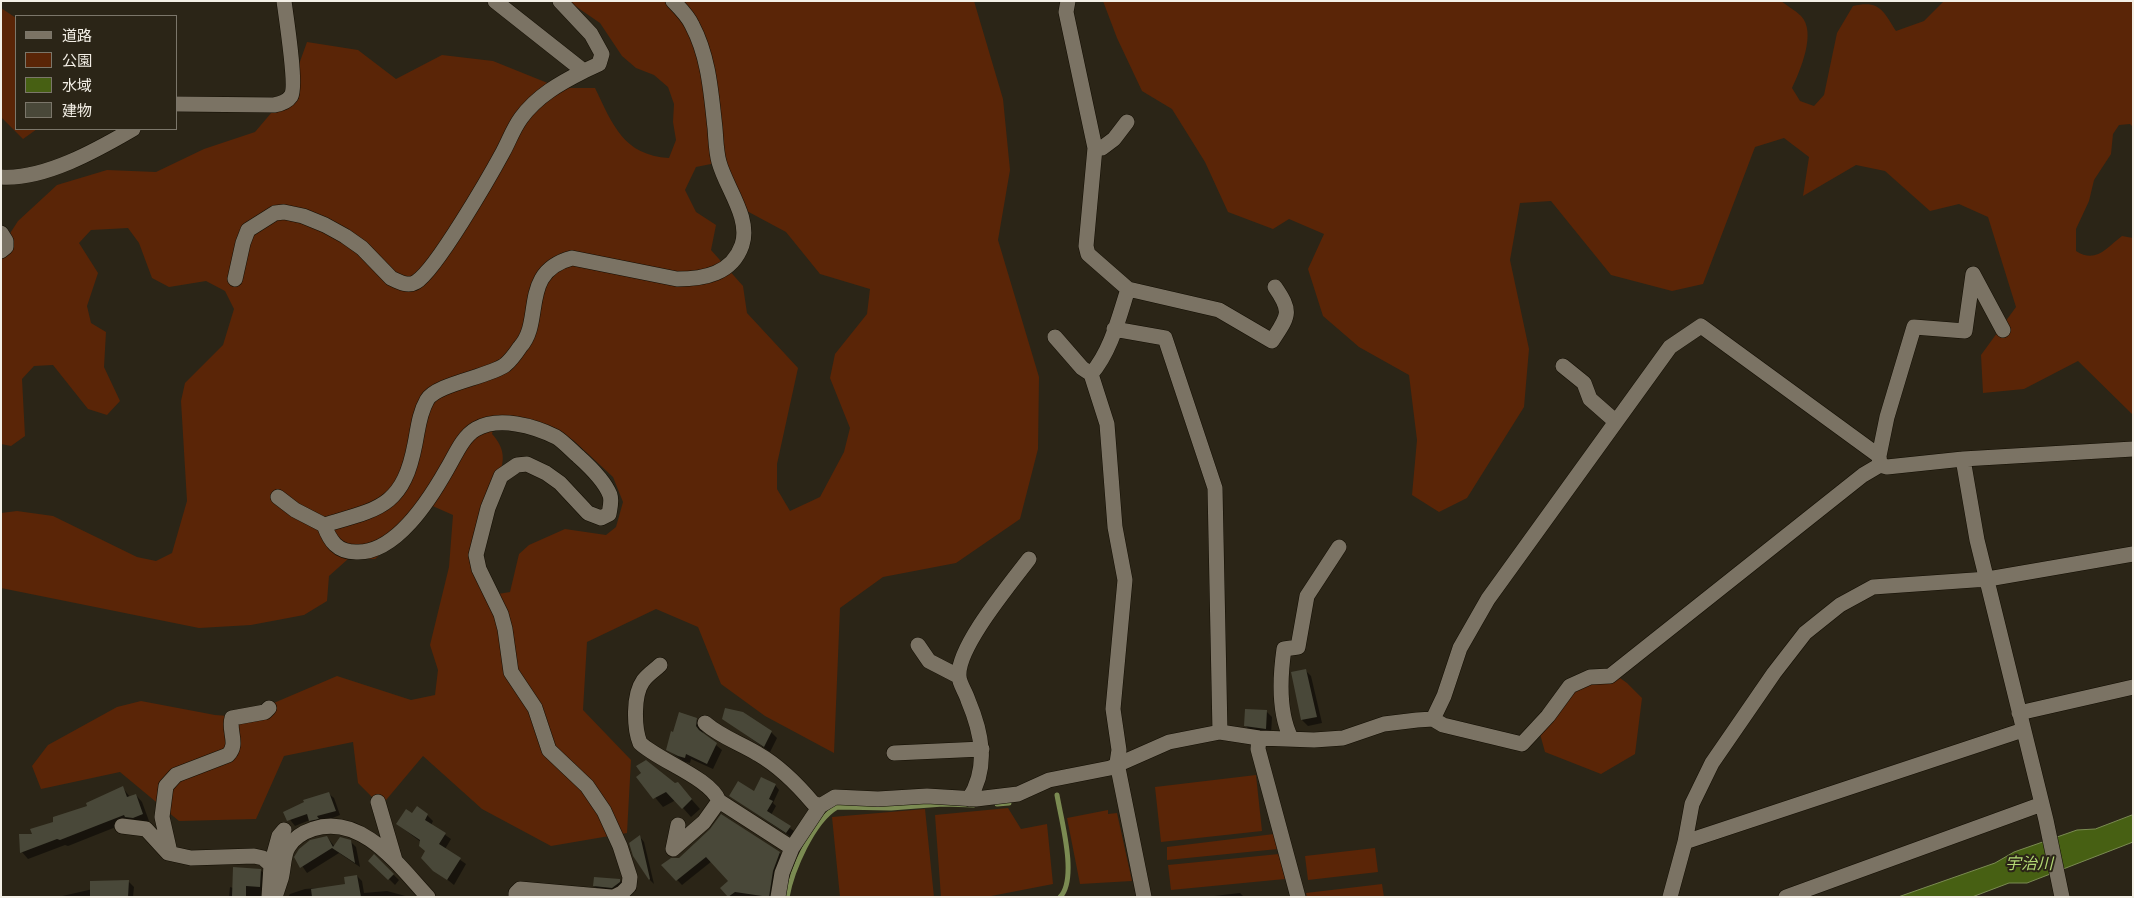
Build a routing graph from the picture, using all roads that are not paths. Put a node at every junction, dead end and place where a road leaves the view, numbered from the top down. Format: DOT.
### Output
graph roads {
  1 [pos="284,1"];
  2 [pos="495,1"];
  3 [pos="560,1"];
  4 [pos="673,1"];
  5 [pos="1068,1"];
  6 [pos="584,71"];
  7 [pos="178,104"];
  8 [pos="1127,122"];
  9 [pos="131,130"];
  10 [pos="1095,148"];
  11 [pos="1,177"];
  12 [pos="1,233"];
  13 [pos="1,251"];
  14 [pos="235,279"];
  15 [pos="1275,287"];
  16 [pos="1128,289"];
  17 [pos="1114,329"];
  18 [pos="2003,330"];
  19 [pos="1055,337"];
  20 [pos="1564,366"];
  21 [pos="1091,374"];
  22 [pos="1615,421"];
  23 [pos="2133,448"];
  24 [pos="1963,459"];
  25 [pos="1879,460"];
  26 [pos="278,497"];
  27 [pos="324,526"];
  28 [pos="1339,547"];
  29 [pos="2133,554"];
  30 [pos="1029,559"];
  31 [pos="1988,578"];
  32 [pos="918,645"];
  33 [pos="660,665"];
  34 [pos="958,676"];
  35 [pos="2133,687"];
  36 [pos="269,708"];
  37 [pos="2019,713"];
  38 [pos="1433,720"];
  39 [pos="705,723"];
  40 [pos="2023,730"];
  41 [pos="1220,732"];
  42 [pos="1259,738"];
  43 [pos="1291,738"];
  44 [pos="982,750"];
  45 [pos="894,753"];
  46 [pos="1117,764"];
  47 [pos="969,799"];
  48 [pos="719,801"];
  49 [pos="378,802"];
  50 [pos="2042,804"];
  51 [pos="820,806"];
  52 [pos="122,826"];
  53 [pos="678,826"];
  54 [pos="284,830"];
  55 [pos="1685,842"];
  56 [pos="792,848"];
  57 [pos="168,853"];
  58 [pos="396,864"];
  59 [pos="271,865"];
  60 [pos="2061,891"];
  61 [pos="269,897"];
  62 [pos="274,897"];
  63 [pos="428,897"];
  64 [pos="516,897"];
  65 [pos="613,897"];
  66 [pos="778,897"];
  67 [pos="1144,897"];
  68 [pos="1298,897"];
  69 [pos="1670,897"];
  70 [pos="1786,897"];
  1 -- 7 [label="street"];
  2 -- 6 [label="street"];
  3 -- 6 [label="street"];
  4 -- 27 [label="street"];
  5 -- 10 [label="street"];
  6 -- 14 [label="street"];
  8 -- 10 [label="street"];
  9 -- 11 [label="street"];
  10 -- 16 [label="street"];
  12 -- 13 [label="street"];
  15 -- 16 [label="street"];
  16 -- 17 [label="street"];
  17 -- 21 [label="street"];
  17 -- 41 [label="street"];
  18 -- 25 [label="street"];
  19 -- 21 [label="street"];
  20 -- 22 [label="street"];
  21 -- 46 [label="street"];
  22 -- 25 [label="street"];
  22 -- 38 [label="street"];
  23 -- 24 [label="street"];
  24 -- 25 [label="street"];
  24 -- 31 [label="street"];
  25 -- 38 [label="street"];
  26 -- 27 [label="street"];
  27 -- 65 [label="street"];
  28 -- 43 [label="street"];
  29 -- 31 [label="street"];
  30 -- 34 [label="street"];
  31 -- 37 [label="street"];
  31 -- 55 [label="street"];
  32 -- 34 [label="street"];
  33 -- 48 [label="street"];
  34 -- 44 [label="street"];
  35 -- 37 [label="street"];
  36 -- 57 [label="street"];
  37 -- 40 [label="street"];
  38 -- 43 [label="street"];
  39 -- 51 [label="street"];
  40 -- 50 [label="street"];
  40 -- 55 [label="street"];
  41 -- 42 [label="street"];
  41 -- 46 [label="street"];
  42 -- 43 [label="street"];
  42 -- 68 [label="street"];
  44 -- 45 [label="street"];
  44 -- 47 [label="street"];
  46 -- 47 [label="street"];
  46 -- 67 [label="street"];
  47 -- 51 [label="street"];
  48 -- 53 [label="street"];
  48 -- 56 [label="street"];
  49 -- 58 [label="street"];
  50 -- 60 [label="street"];
  50 -- 70 [label="street"];
  51 -- 56 [label="street"];
  52 -- 57 [label="street"];
  54 -- 59 [label="street"];
  55 -- 69 [label="street"];
  56 -- 66 [label="street"];
  57 -- 59 [label="street"];
  58 -- 62 [label="street"];
  58 -- 63 [label="street"];
  59 -- 61 [label="street"];
  64 -- 65 [label="street"];
}
